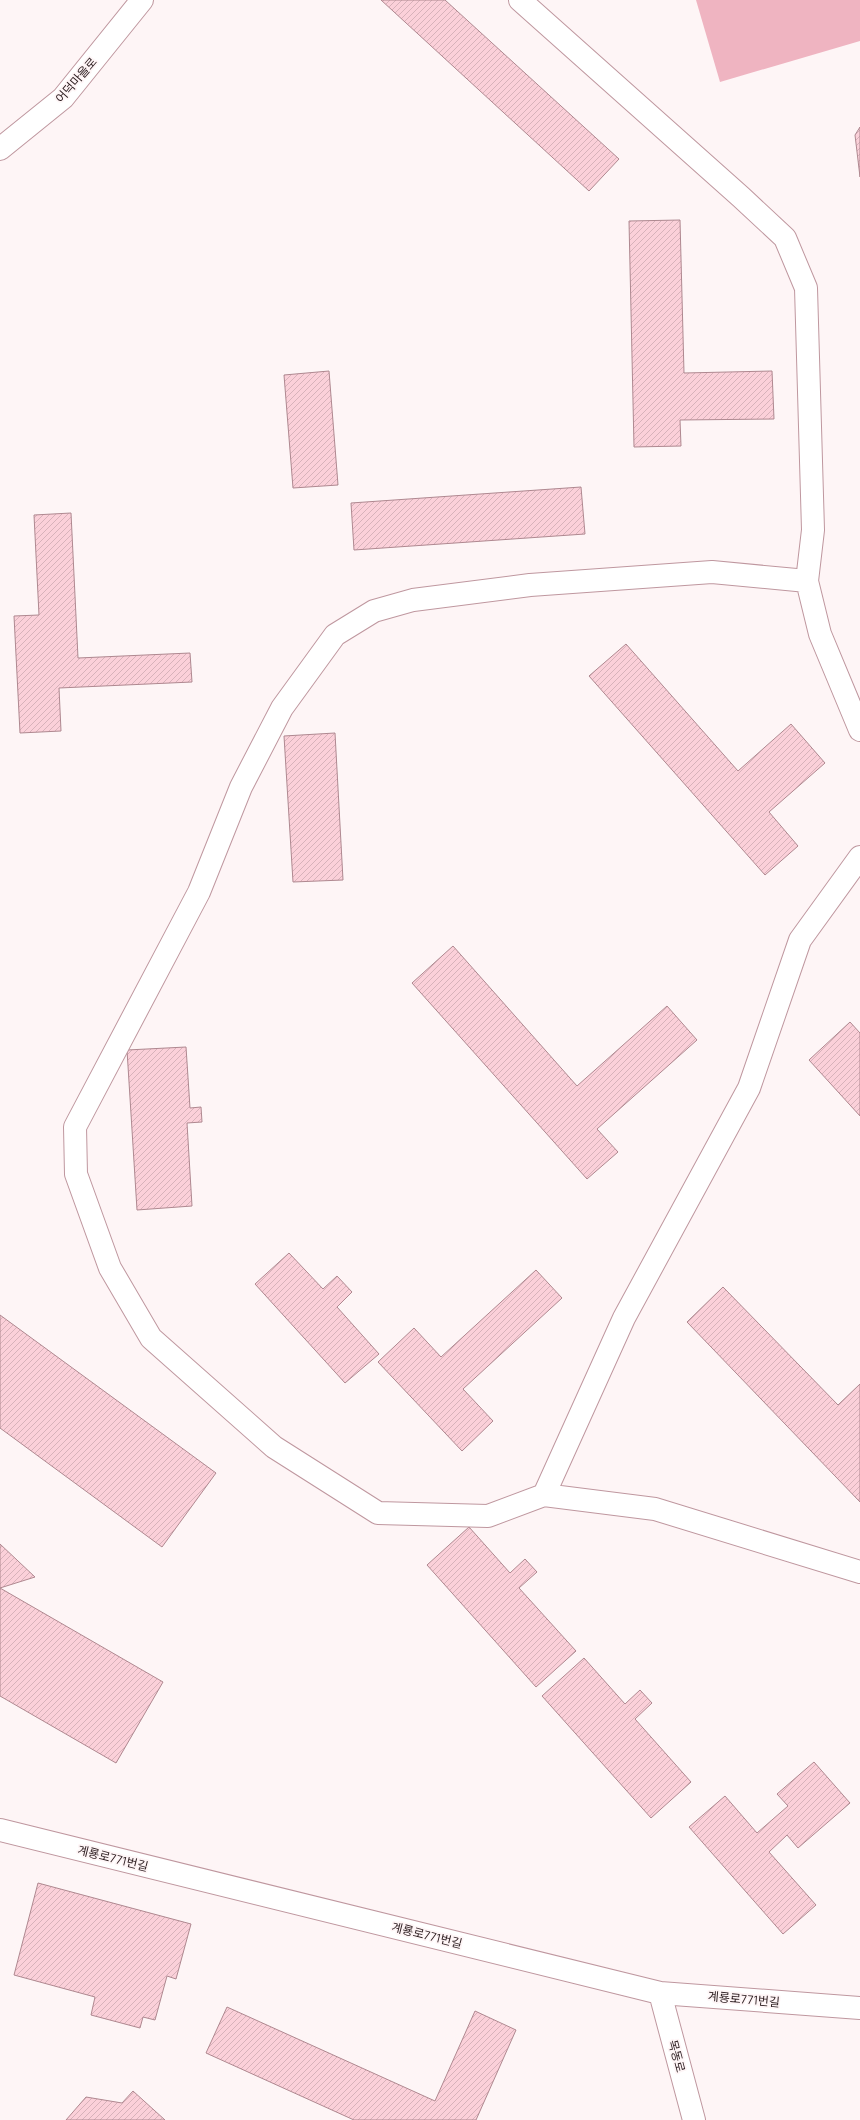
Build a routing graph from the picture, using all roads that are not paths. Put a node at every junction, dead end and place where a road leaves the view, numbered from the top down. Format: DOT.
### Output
graph roads {
  1 [pos="142,0"];
  2 [pos="520,0"];
  3 [pos="0,149"];
  4 [pos="807,581"];
  5 [pos="860,730"];
  6 [pos="860,857"];
  7 [pos="544,1495"];
  8 [pos="860,1572"];
  9 [pos="0,1830"];
  10 [pos="660,1992"];
  11 [pos="860,2008"];
  12 [pos="694,2120"];
  1 -- 3 [label="street, 어덕마을로"];
  2 -- 4 [label="street"];
  4 -- 5 [label="street"];
  4 -- 7 [label="street"];
  6 -- 7 [label="street"];
  7 -- 8 [label="street"];
  9 -- 10 [label="street, 계룡로771번길"];
  10 -- 11 [label="street, 계룡로771번길"];
  10 -- 12 [label="street, 목동로"];
}
